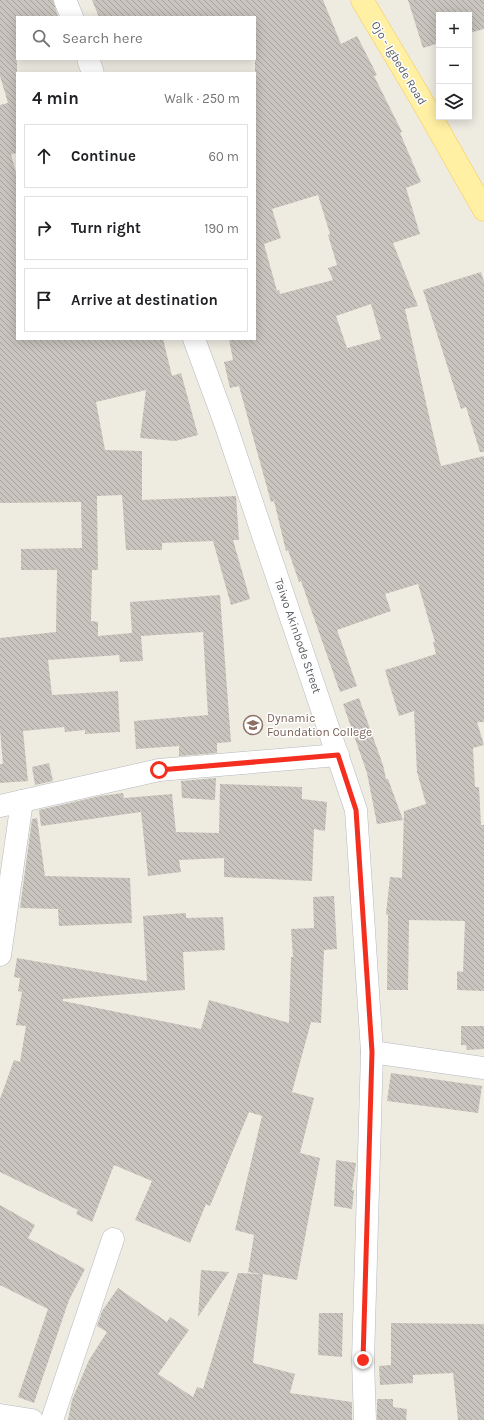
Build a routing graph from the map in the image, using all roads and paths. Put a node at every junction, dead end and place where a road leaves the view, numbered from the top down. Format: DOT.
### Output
graph roads {
  1 [pos="65,0"];
  2 [pos="362,0"];
  3 [pos="72,16"];
  4 [pos="88,60"];
  5 [pos="93,72"];
  6 [pos="484,210"];
  7 [pos="194,340"];
  8 [pos="338,755"];
  9 [pos="22,802"];
  10 [pos="0,806"];
  11 [pos="0,955"];
  12 [pos="372,1052"];
  13 [pos="484,1068"];
  14 [pos="113,1240"];
  15 [pos="0,1415"];
  16 [pos="32,1420"];
  17 [pos="52,1420"];
  18 [pos="365,1420"];
  1 -- 3 [label="street"];
  2 -- 6 [label="main road, Ojo - Igbede Road"];
  4 -- 5 [label="street"];
  7 -- 8 [label="street, Taiwo Akinbode Street"];
  8 -- 9 [label="street"];
  8 -- 12 [label="street, Taiwo Akinbode Street"];
  9 -- 10 [label="street"];
  9 -- 11 [label="street"];
  12 -- 13 [label="street"];
  12 -- 18 [label="street, Taiwo Akinbode Street"];
  14 -- 17 [label="street"];
  15 -- 16 [label="street"];
}
